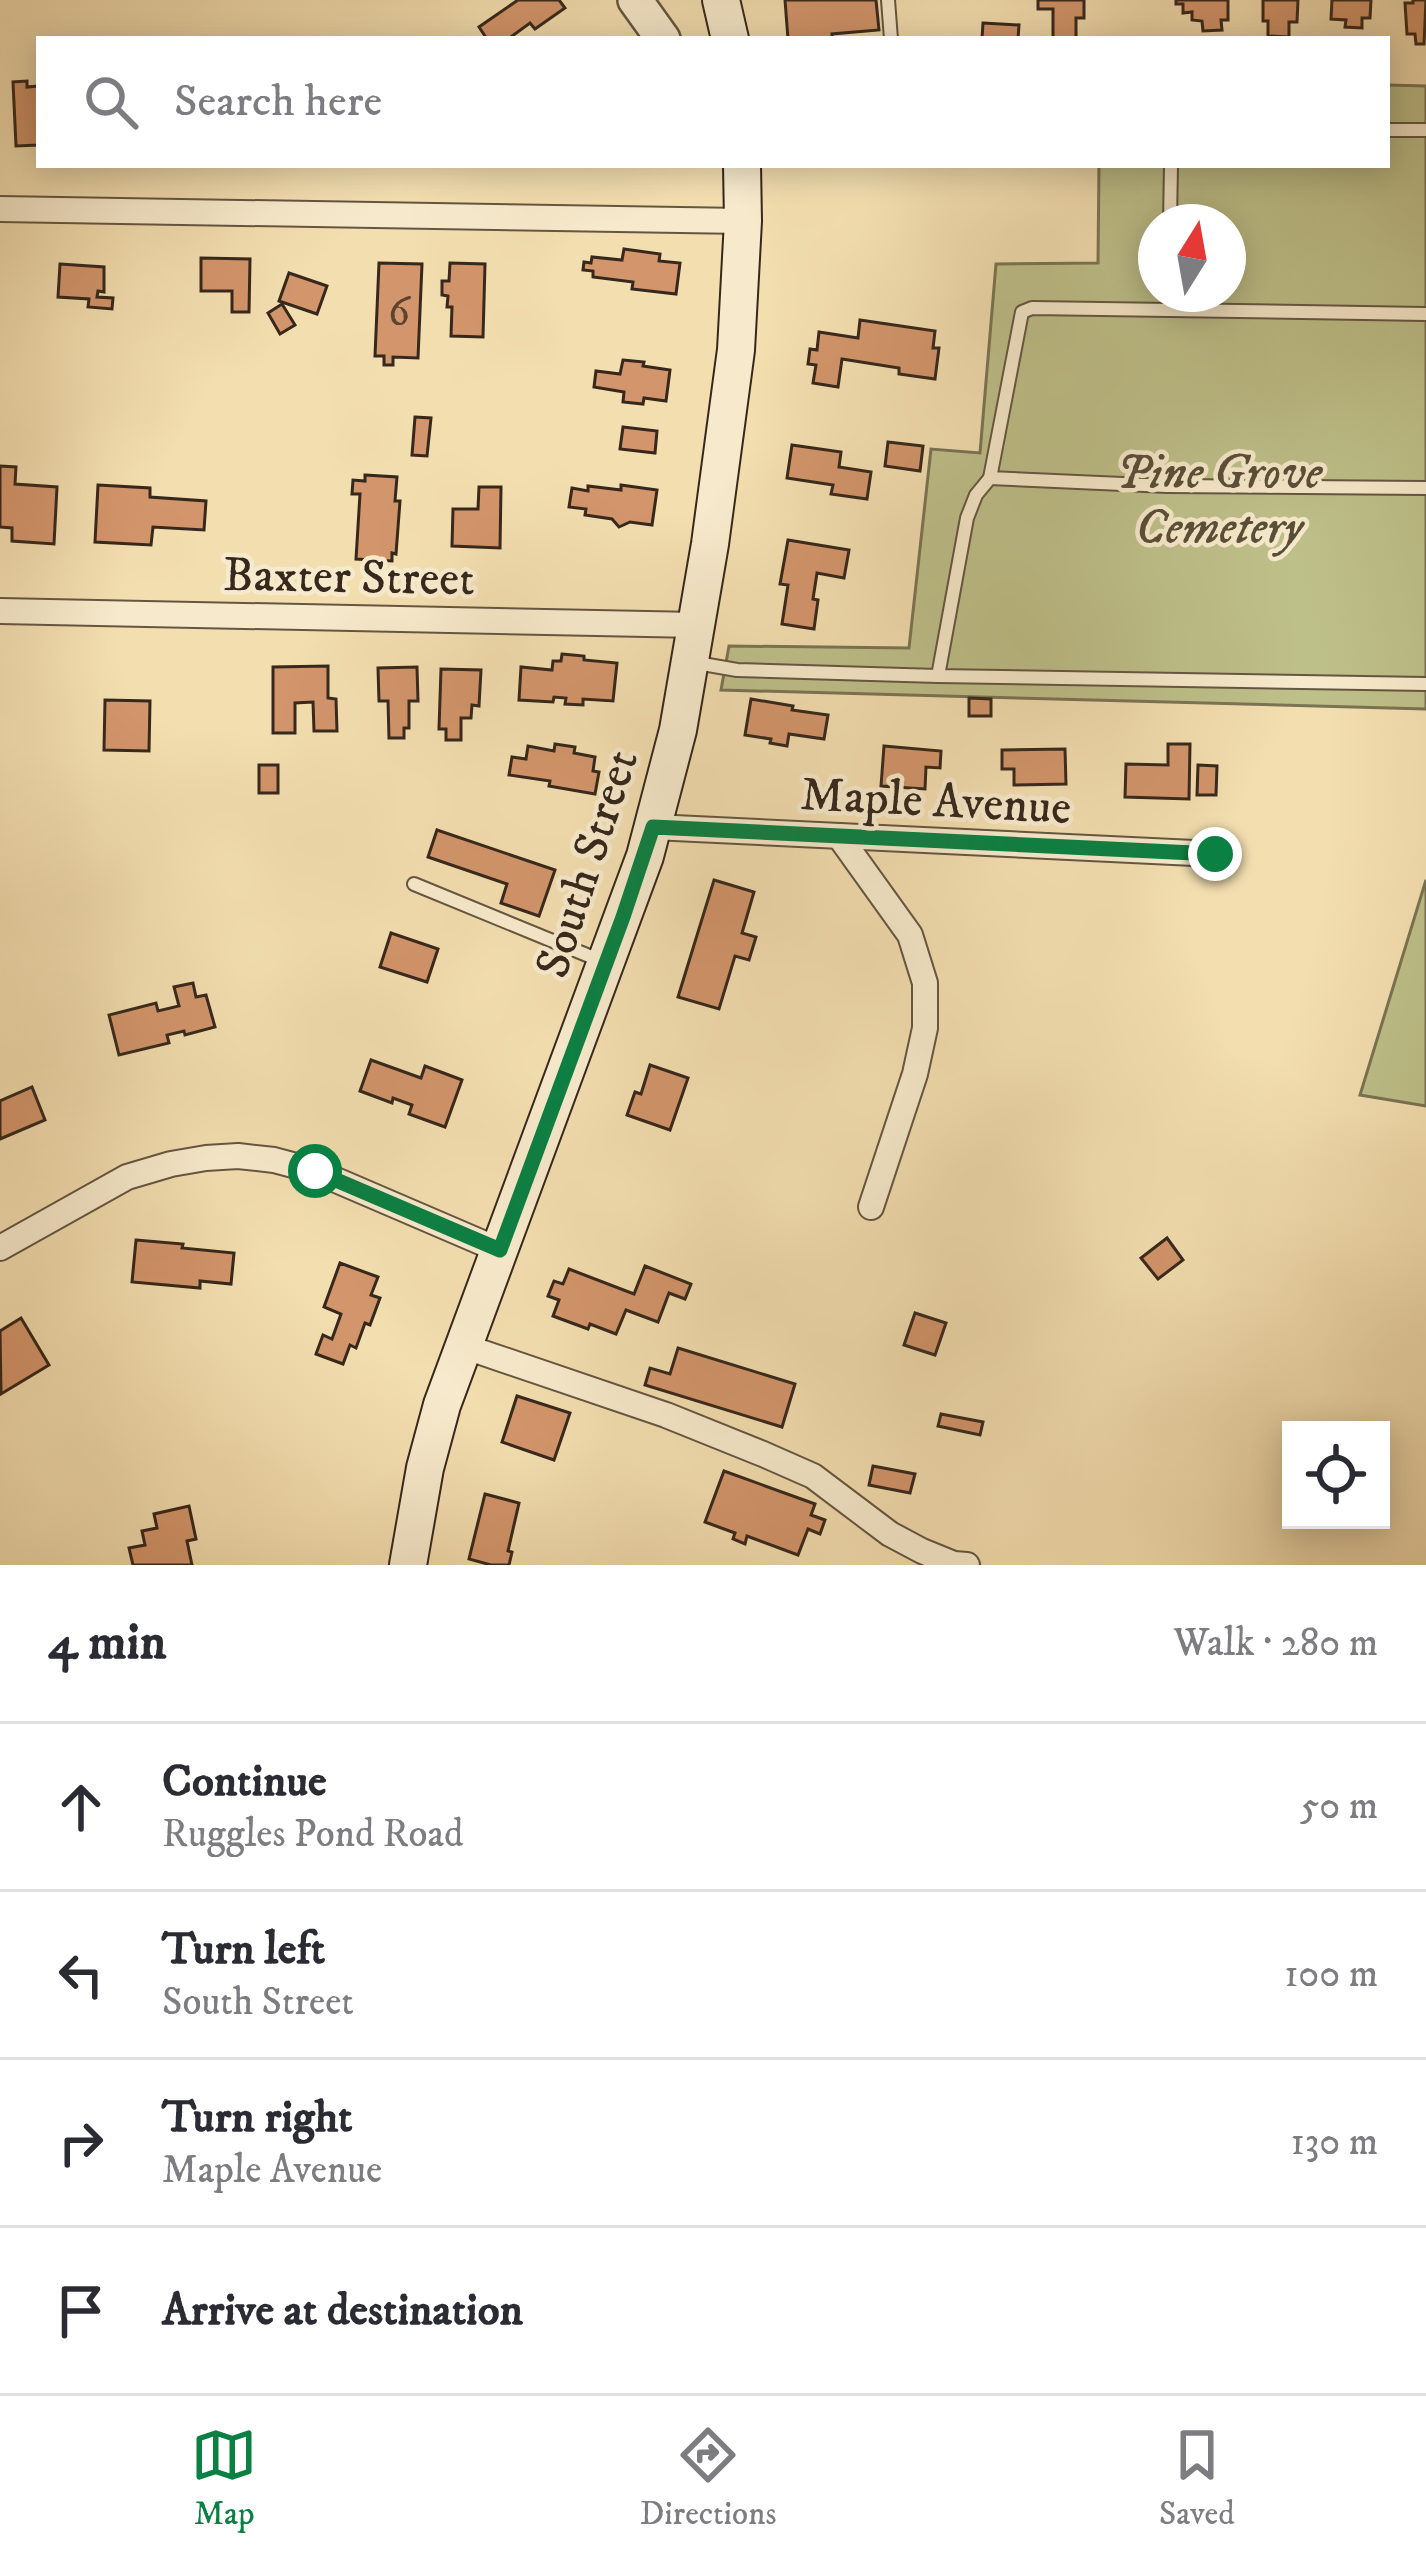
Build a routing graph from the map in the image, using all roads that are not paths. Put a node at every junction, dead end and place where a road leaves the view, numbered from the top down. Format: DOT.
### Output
graph roads {
  1 [pos="635,0"];
  2 [pos="721,0"];
  3 [pos="888,0"];
  4 [pos="661,36"];
  5 [pos="729,36"];
  6 [pos="891,36"];
  7 [pos="1390,130"];
  8 [pos="1426,130"];
  9 [pos="742,168"];
  10 [pos="1171,168"];
  11 [pos="1170,204"];
  12 [pos="0,208"];
  13 [pos="743,220"];
  14 [pos="1138,310"];
  15 [pos="1246,311"];
  16 [pos="1426,314"];
  17 [pos="990,478"];
  18 [pos="1426,488"];
  19 [pos="0,611"];
  20 [pos="697,625"];
  21 [pos="690,662"];
  22 [pos="938,676"];
  23 [pos="1426,684"];
  24 [pos="653,827"];
  25 [pos="839,836"];
  26 [pos="1215,854"];
  27 [pos="414,884"];
  28 [pos="606,962"];
  29 [pos="871,1207"];
  30 [pos="0,1248"];
  31 [pos="500,1250"];
  32 [pos="463,1346"];
  33 [pos="408,1565"];
  34 [pos="967,1565"];
  1 -- 4 [label="street"];
  2 -- 5 [label="main road"];
  3 -- 6 [label="lane"];
  7 -- 8 [label="lane"];
  9 -- 13 [label="main road, South Street"];
  10 -- 11 [label="lane"];
  12 -- 13 [label="street"];
  13 -- 20 [label="main road, South Street"];
  14 -- 17 [label="lane"];
  15 -- 16 [label="lane"];
  17 -- 18 [label="lane"];
  17 -- 22 [label="lane"];
  19 -- 20 [label="street, Baxter Street"];
  20 -- 21 [label="main road, South Street"];
  21 -- 22 [label="lane"];
  21 -- 24 [label="main road, South Street"];
  22 -- 23 [label="lane"];
  24 -- 25 [label="street, Maple Avenue"];
  24 -- 28 [label="main road, South Street"];
  25 -- 26 [label="street, Maple Avenue"];
  25 -- 29 [label="street"];
  27 -- 28 [label="lane"];
  28 -- 31 [label="main road, South Street"];
  30 -- 31 [label="street"];
  31 -- 32 [label="main road, South Street"];
  32 -- 33 [label="main road, South Street"];
  32 -- 34 [label="street"];
}
